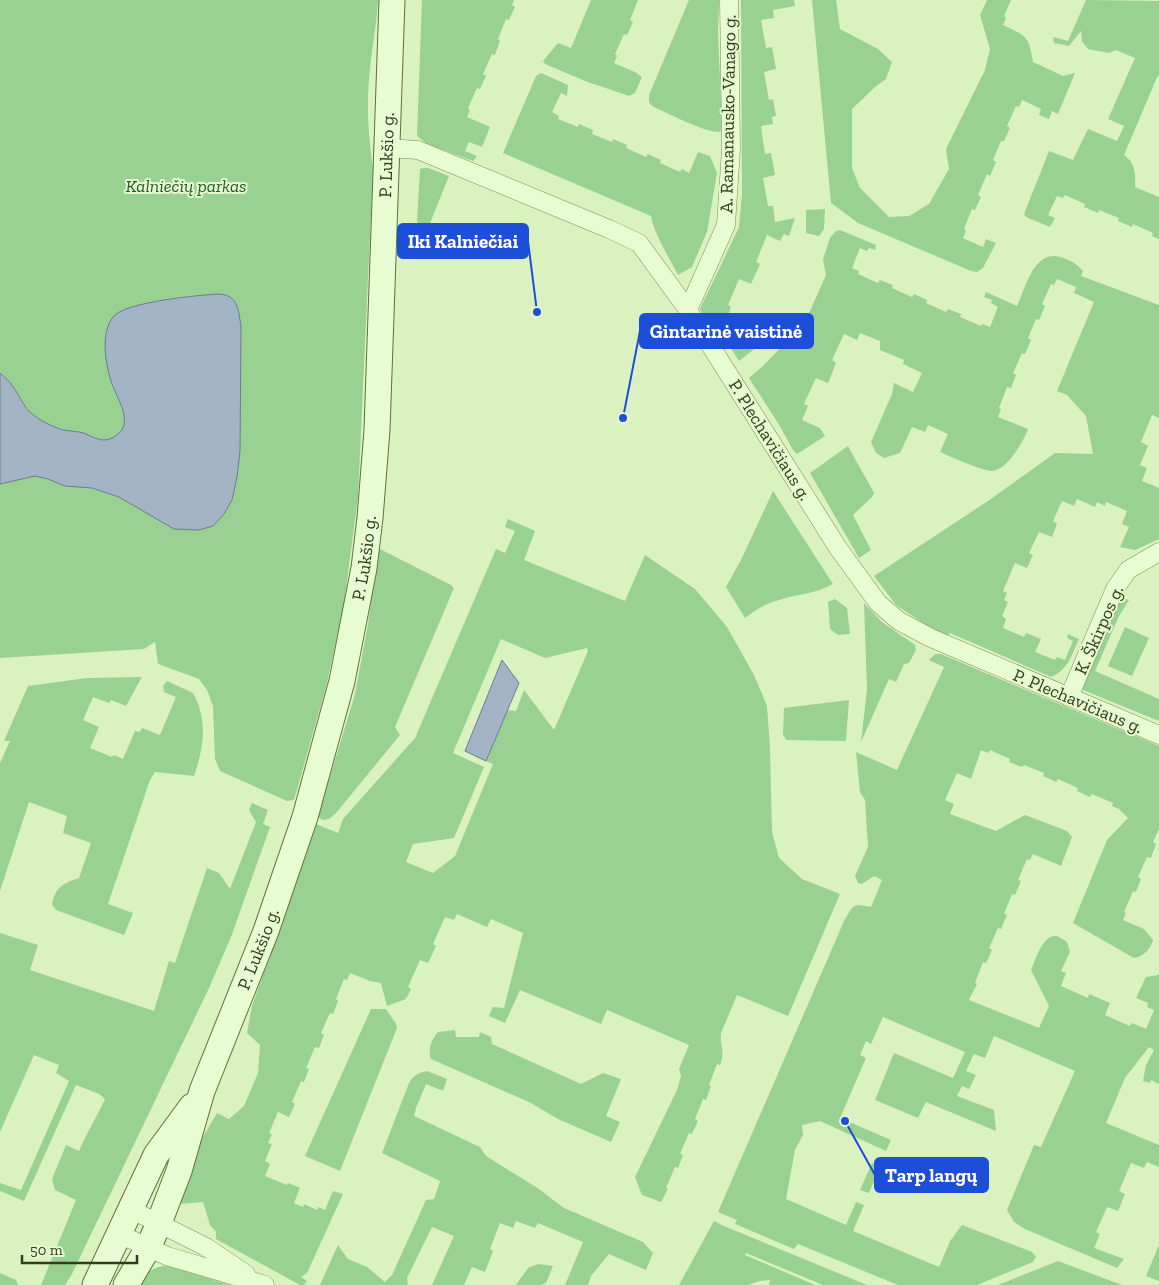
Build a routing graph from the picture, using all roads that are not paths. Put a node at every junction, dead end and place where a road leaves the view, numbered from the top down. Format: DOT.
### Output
graph roads {
  1 [pos="392,0"];
  2 [pos="729,0"];
  3 [pos="387,148"];
  4 [pos="688,310"];
  5 [pos="1159,552"];
  6 [pos="1069,697"];
  7 [pos="1159,735"];
  8 [pos="202,1092"];
  9 [pos="130,1209"];
  10 [pos="159,1223"];
  11 [pos="119,1234"];
  12 [pos="148,1248"];
  13 [pos="262,1284"];
  14 [pos="95,1285"];
  15 [pos="126,1285"];
  1 -- 3 [label="main road, P. Lukšio g."];
  2 -- 4 [label="street, A. Ramanausko-Vanago g."];
  3 -- 4 [label="street, P. Plechavičiaus g."];
  3 -- 8 [label="main road, P. Lukšio g."];
  4 -- 6 [label="street, P. Plechavičiaus g."];
  5 -- 6 [label="street, K. Škirpos g."];
  6 -- 7 [label="street, P. Plechavičiaus g."];
  8 -- 9 [label="main road, P. Lukšio g."];
  8 -- 10 [label="main road, P. Lukšio g."];
  9 -- 10 [label="street"];
  9 -- 11 [label="main road, P. Lukšio g."];
  10 -- 12 [label="main road, P. Lukšio g."];
  10 -- 13 [label="street"];
  11 -- 12 [label="street"];
  11 -- 14 [label="main road, P. Lukšio g."];
  12 -- 13 [label="street"];
  12 -- 15 [label="main road, P. Lukšio g."];
}
